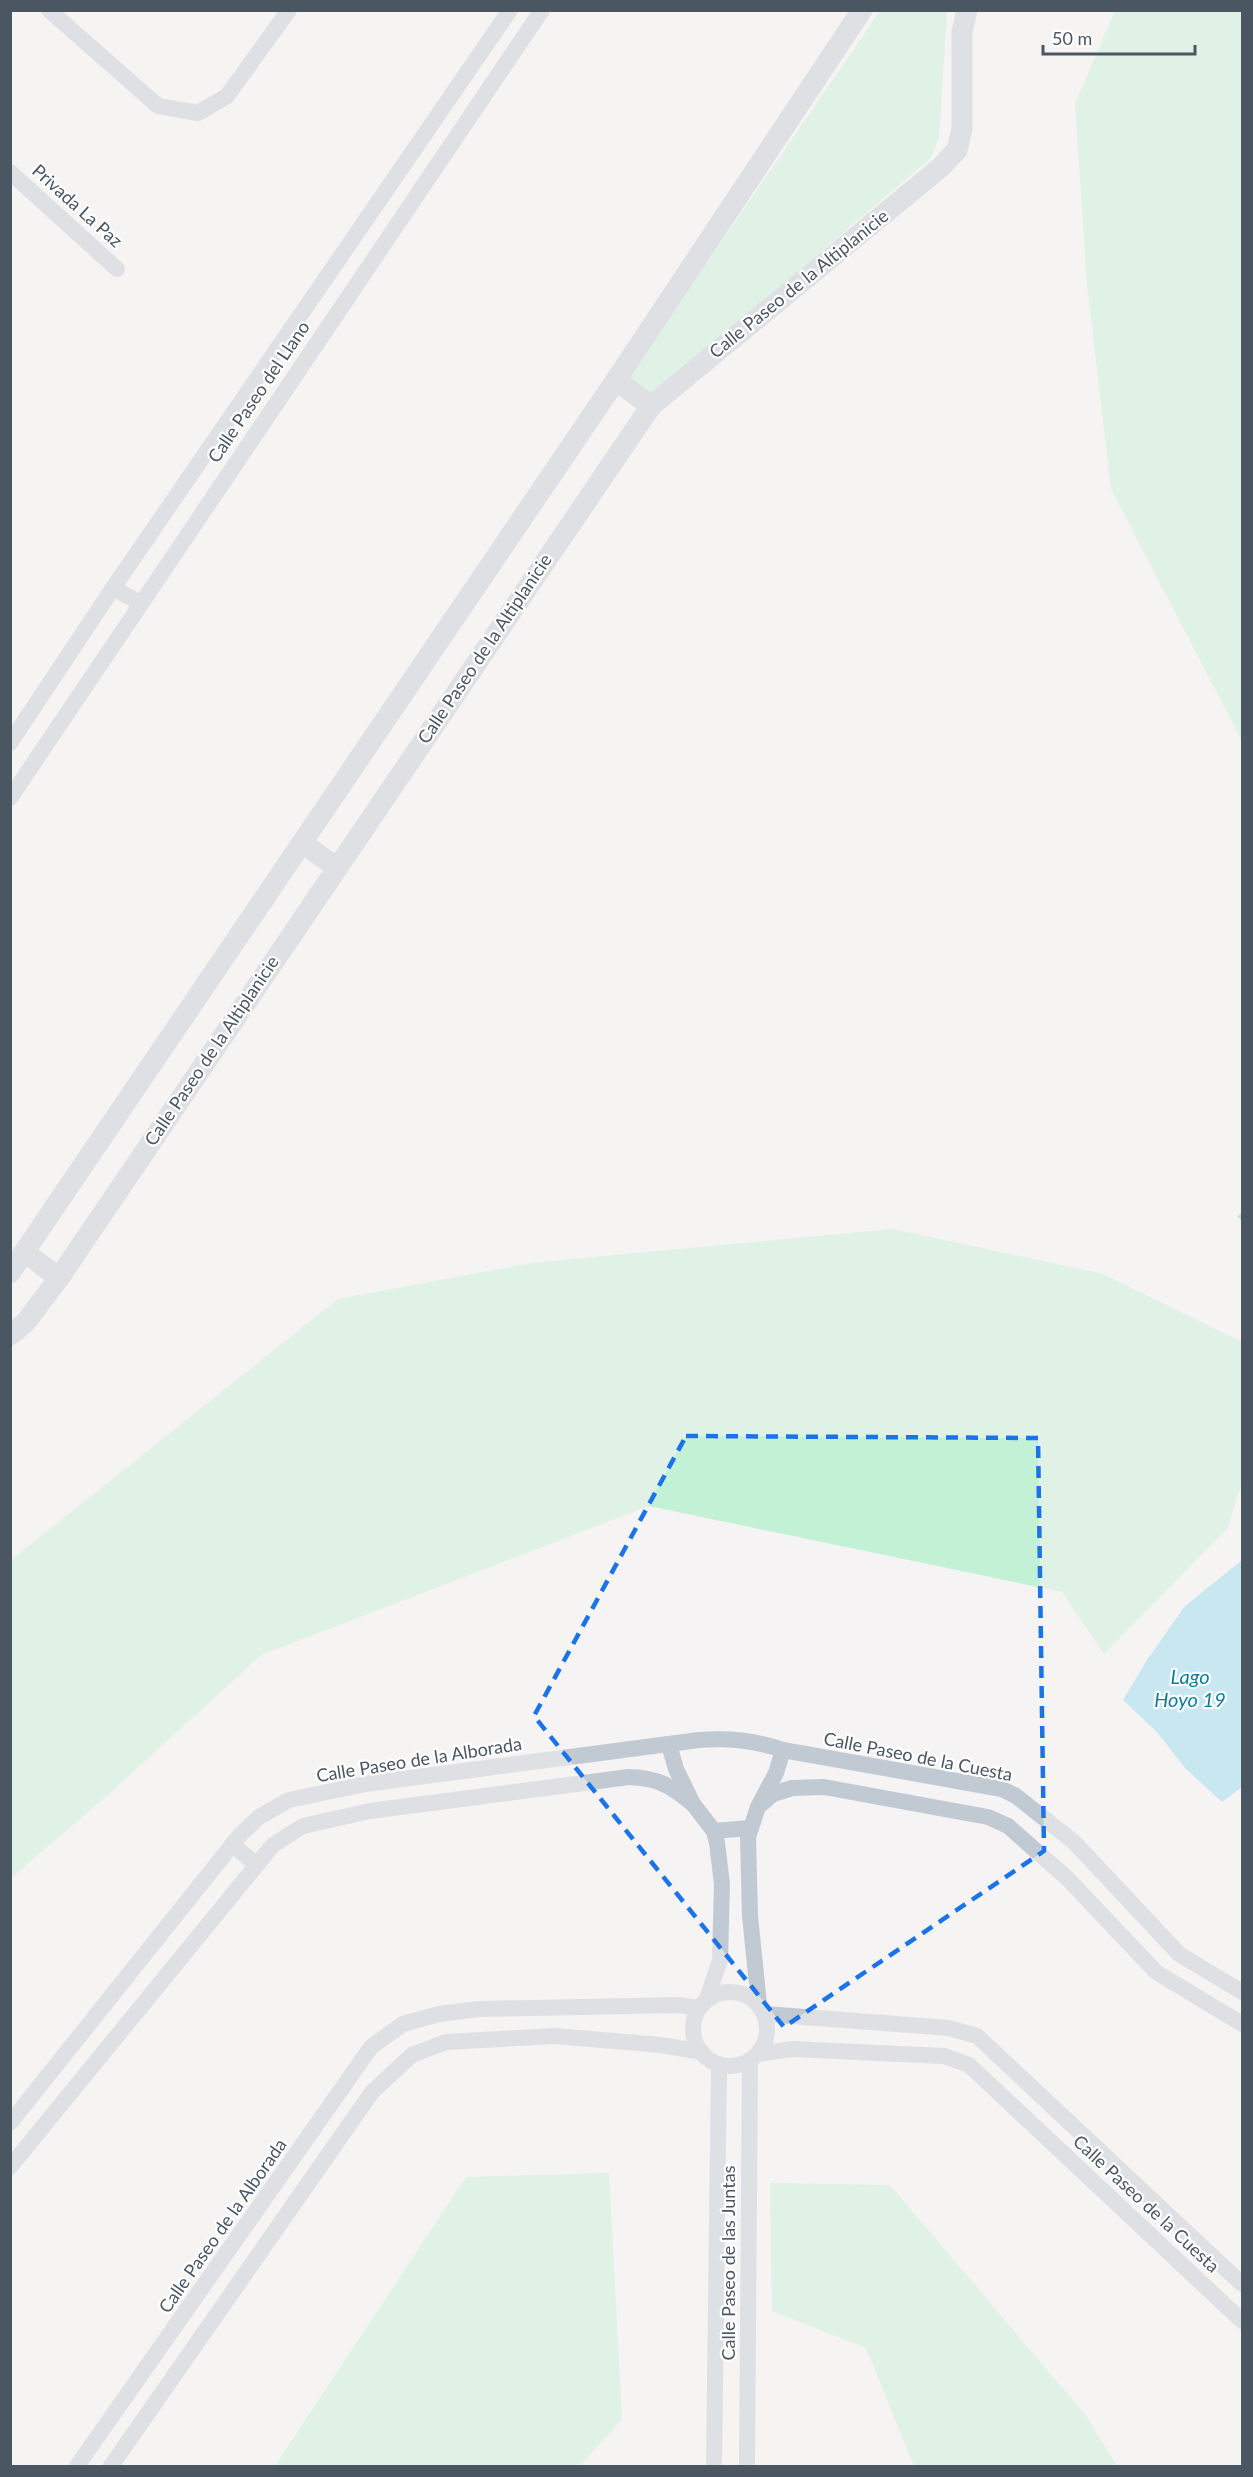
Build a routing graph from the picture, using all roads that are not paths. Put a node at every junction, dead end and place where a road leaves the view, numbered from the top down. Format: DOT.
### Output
graph roads {
  1 [pos="49,10"];
  2 [pos="289,10"];
  3 [pos="510,10"];
  4 [pos="862,10"];
  5 [pos="967,10"];
  6 [pos="541,11"];
  7 [pos="10,172"];
  8 [pos="117,269"];
  9 [pos="616,380"];
  10 [pos="651,406"];
  11 [pos="113,588"];
  12 [pos="140,603"];
  13 [pos="10,743"];
  14 [pos="10,798"];
  15 [pos="302,843"];
  16 [pos="336,867"];
  17 [pos="26,1253"];
  18 [pos="10,1273"];
  19 [pos="59,1278"];
  20 [pos="10,1335"];
  21 [pos="730,1738"];
  22 [pos="669,1745"];
  23 [pos="783,1750"];
  24 [pos="693,1804"];
  25 [pos="758,1806"];
  26 [pos="750,1828"];
  27 [pos="714,1831"];
  28 [pos="232,1844"];
  29 [pos="256,1865"];
  30 [pos="1109,1880"];
  31 [pos="1087,1899"];
  32 [pos="1242,1992"];
  33 [pos="703,2003"];
  34 [pos="762,2009"];
  35 [pos="1242,2024"];
  36 [pos="702,2052"];
  37 [pos="754,2057"];
  38 [pos="719,2064"];
  39 [pos="10,2123"];
  40 [pos="300,2151"];
  41 [pos="320,2167"];
  42 [pos="10,2168"];
  43 [pos="1224,2267"];
  44 [pos="1242,2284"];
  45 [pos="1206,2287"];
  46 [pos="1242,2321"];
  47 [pos="77,2466"];
  48 [pos="111,2466"];
  49 [pos="714,2466"];
  50 [pos="747,2466"];
  1 -- 2 [label="street"];
  3 -- 11 [label="street, Calle Paseo del Llano"];
  4 -- 9 [label="street"];
  5 -- 10 [label="street, Calle Paseo de la Altiplanicie"];
  6 -- 12 [label="street, Calle Paseo del Llano"];
  7 -- 8 [label="street, Privada La Paz"];
  9 -- 10 [label="street"];
  9 -- 15 [label="street"];
  10 -- 16 [label="street, Calle Paseo de la Altiplanicie"];
  11 -- 12 [label="street"];
  11 -- 13 [label="street, Calle Paseo del Llano"];
  12 -- 14 [label="street, Calle Paseo del Llano"];
  15 -- 16 [label="street"];
  15 -- 17 [label="street"];
  16 -- 19 [label="street, Calle Paseo de la Altiplanicie"];
  17 -- 18 [label="street"];
  17 -- 19 [label="street"];
  19 -- 20 [label="street, Calle Paseo de la Altiplanicie"];
  21 -- 22 [label="street, Calle Paseo de la Alborada"];
  21 -- 23 [label="street, Calle Paseo de la Cuesta"];
  22 -- 24 [label="street"];
  22 -- 28 [label="street, Calle Paseo de la Alborada"];
  23 -- 25 [label="street"];
  23 -- 30 [label="street, Calle Paseo de la Cuesta"];
  24 -- 27 [label="street"];
  24 -- 29 [label="street"];
  25 -- 26 [label="street"];
  25 -- 31 [label="street"];
  26 -- 27 [label="street"];
  26 -- 34 [label="street"];
  27 -- 33 [label="street"];
  28 -- 29 [label="street"];
  28 -- 39 [label="street, Calle Paseo de la Alborada"];
  29 -- 42 [label="street"];
  30 -- 31 [label="street"];
  30 -- 32 [label="street, Calle Paseo de la Cuesta"];
  31 -- 35 [label="street"];
  33 -- 34 [label="street"];
  33 -- 36 [label="street"];
  33 -- 40 [label="street, Calle Paseo de la Alborada"];
  34 -- 37 [label="street"];
  34 -- 43 [label="street, Calle Paseo de la Cuesta"];
  36 -- 38 [label="street"];
  36 -- 41 [label="street"];
  37 -- 38 [label="street"];
  37 -- 45 [label="street, Calle Paseo de la Cuesta"];
  37 -- 50 [label="street, Calle Paseo de las Juntas"];
  38 -- 49 [label="street, Calle Paseo de las Juntas"];
  40 -- 41 [label="street"];
  40 -- 47 [label="street, Calle Paseo de la Alborada"];
  41 -- 48 [label="street"];
  43 -- 44 [label="street, Calle Paseo de la Cuesta"];
  43 -- 45 [label="street"];
  45 -- 46 [label="street, Calle Paseo de la Cuesta"];
}
